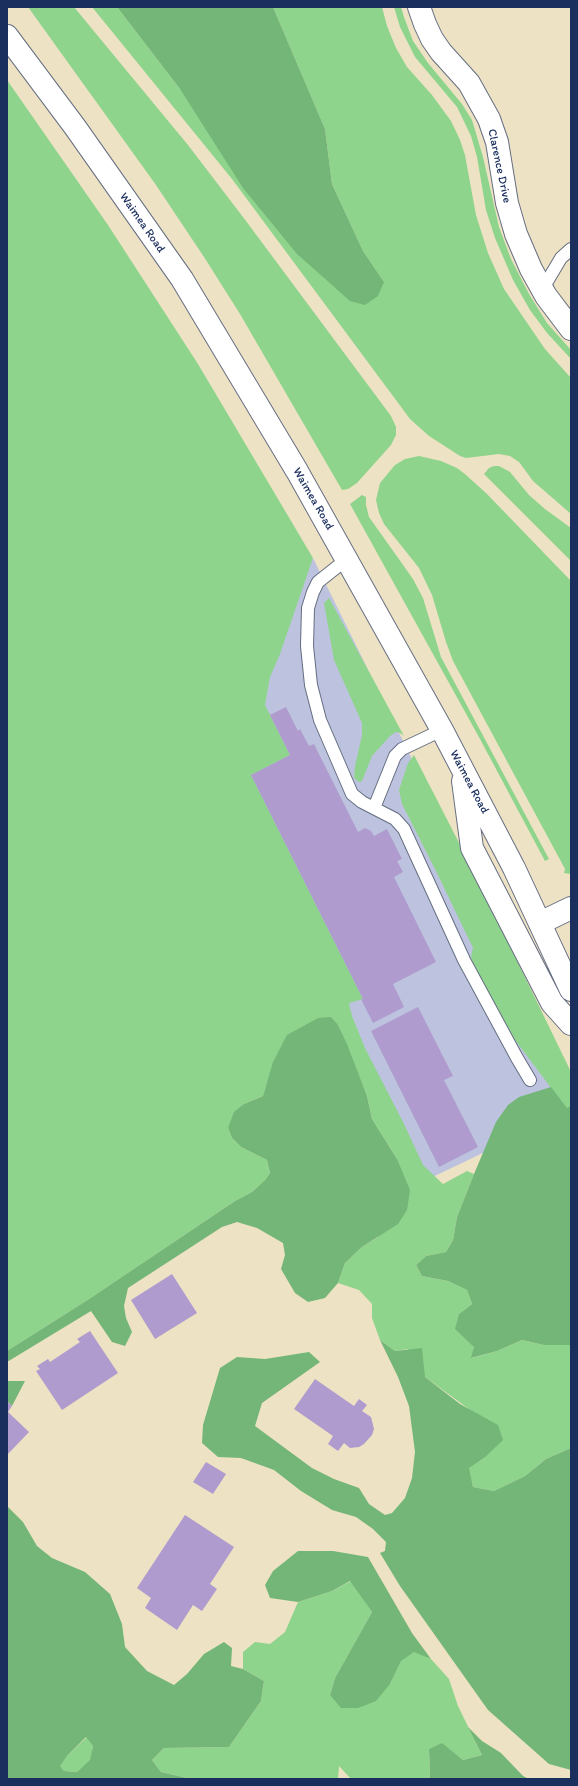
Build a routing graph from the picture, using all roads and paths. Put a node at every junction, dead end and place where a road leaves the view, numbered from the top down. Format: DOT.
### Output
graph roads {
  1 [pos="419,7"];
  2 [pos="7,36"];
  3 [pos="571,249"];
  4 [pos="542,290"];
  5 [pos="571,329"];
  6 [pos="347,559"];
  7 [pos="442,730"];
  8 [pos="462,767"];
  9 [pos="374,808"];
  10 [pos="571,908"];
  11 [pos="540,923"];
  12 [pos="571,990"];
  13 [pos="571,1024"];
  14 [pos="530,1080"];
  1 -- 4 [label="main road, Clarence Drive"];
  2 -- 6 [label="main road, Waimea Road"];
  3 -- 4 [label="lane"];
  4 -- 5 [label="main road, Clarence Drive"];
  6 -- 7 [label="main road, Waimea Road"];
  6 -- 9 [label="lane"];
  7 -- 8 [label="main road, Waimea Road"];
  7 -- 9 [label="lane"];
  8 -- 11 [label="main road, Waimea Road"];
  8 -- 13 [label="main road"];
  9 -- 14 [label="lane"];
  10 -- 11 [label="main road"];
  11 -- 12 [label="main road, Waimea Road"];
}
